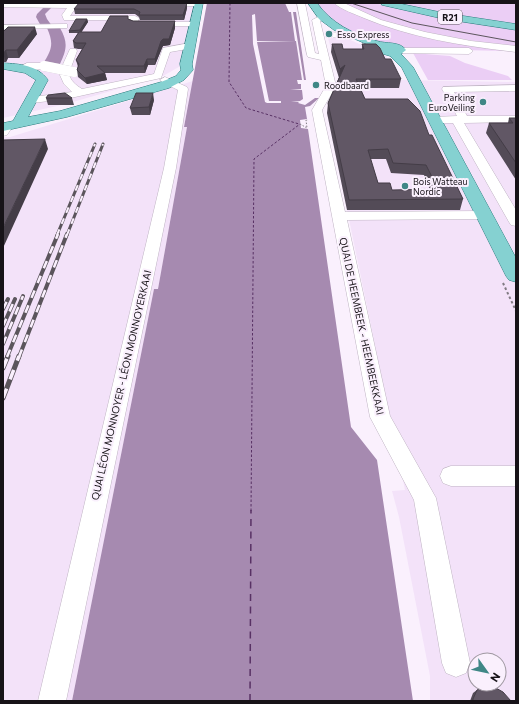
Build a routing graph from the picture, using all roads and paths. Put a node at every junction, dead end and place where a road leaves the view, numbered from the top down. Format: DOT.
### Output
graph roads {
  1 [pos="301,3"];
  2 [pos="312,3"];
  3 [pos="338,3"];
  4 [pos="385,3"];
  5 [pos="21,4"];
  6 [pos="74,4"];
  7 [pos="152,4"];
  8 [pos="199,4"];
  9 [pos="3,5"];
  10 [pos="141,9"];
  11 [pos="98,18"];
  12 [pos="135,18"];
  13 [pos="5,21"];
  14 [pos="323,21"];
  15 [pos="194,24"];
  16 [pos="66,25"];
  17 [pos="85,27"];
  18 [pos="516,27"];
  19 [pos="356,36"];
  20 [pos="190,46"];
  21 [pos="393,49"];
  22 [pos="516,49"];
  23 [pos="73,51"];
  24 [pos="516,52"];
  25 [pos="325,58"];
  26 [pos="3,66"];
  27 [pos="22,68"];
  28 [pos="74,72"];
  29 [pos="168,81"];
  30 [pos="516,88"];
  31 [pos="81,93"];
  32 [pos="32,100"];
  33 [pos="307,120"];
  34 [pos="434,120"];
  35 [pos="460,120"];
  36 [pos="516,120"];
  37 [pos="300,124"];
  38 [pos="9,125"];
  39 [pos="484,215"];
  40 [pos="339,216"];
  41 [pos="516,222"];
  42 [pos="516,276"];
  43 [pos="451,476"];
  44 [pos="516,476"];
  45 [pos="456,663"];
  46 [pos="52,701"];
  1 -- 25 [label="street"];
  2 -- 14 [label="main road"];
  3 -- 22 [label="street"];
  4 -- 18 [label="main road, R21"];
  5 -- 6 [label="street"];
  5 -- 9 [label="street"];
  5 -- 13 [label="street"];
  6 -- 16 [label="street"];
  7 -- 8 [label="street"];
  8 -- 15 [label="main road"];
  10 -- 12 [label="street"];
  11 -- 12 [label="street"];
  11 -- 16 [label="street"];
  11 -- 17 [label="street"];
  12 -- 15 [label="street"];
  13 -- 16 [label="street"];
  14 -- 19 [label="main road"];
  14 -- 19 [label="street"];
  14 -- 25 [label="street, QUAI DE HEEMBEEK - HEEMBEEKKAAI"];
  15 -- 20 [label="main road"];
  19 -- 21 [label="main road"];
  20 -- 29 [label="main road"];
  20 -- 31 [label="street"];
  21 -- 24 [label="street"];
  21 -- 34 [label="main road"];
  23 -- 31 [label="street"];
  25 -- 40 [label="street, QUAI DE HEEMBEEK - HEEMBEEKKAAI"];
  26 -- 27 [label="main road"];
  27 -- 28 [label="street, bridge"];
  27 -- 32 [label="main road"];
  29 -- 38 [label="main road"];
  29 -- 46 [label="street, QUAI LÉON MONNOYER - LÉON MONNOYERKAAI"];
  30 -- 35 [label="street"];
  31 -- 32 [label="street"];
  32 -- 38 [label="main road"];
  33 -- 37 [label="path"];
  34 -- 35 [label="street"];
  34 -- 39 [label="main road"];
  35 -- 36 [label="street"];
  35 -- 41 [label="street"];
  39 -- 40 [label="street"];
  39 -- 42 [label="main road"];
  40 -- 45 [label="street, QUAI DE HEEMBEEK - HEEMBEEKKAAI"];
  43 -- 44 [label="street"];
}
